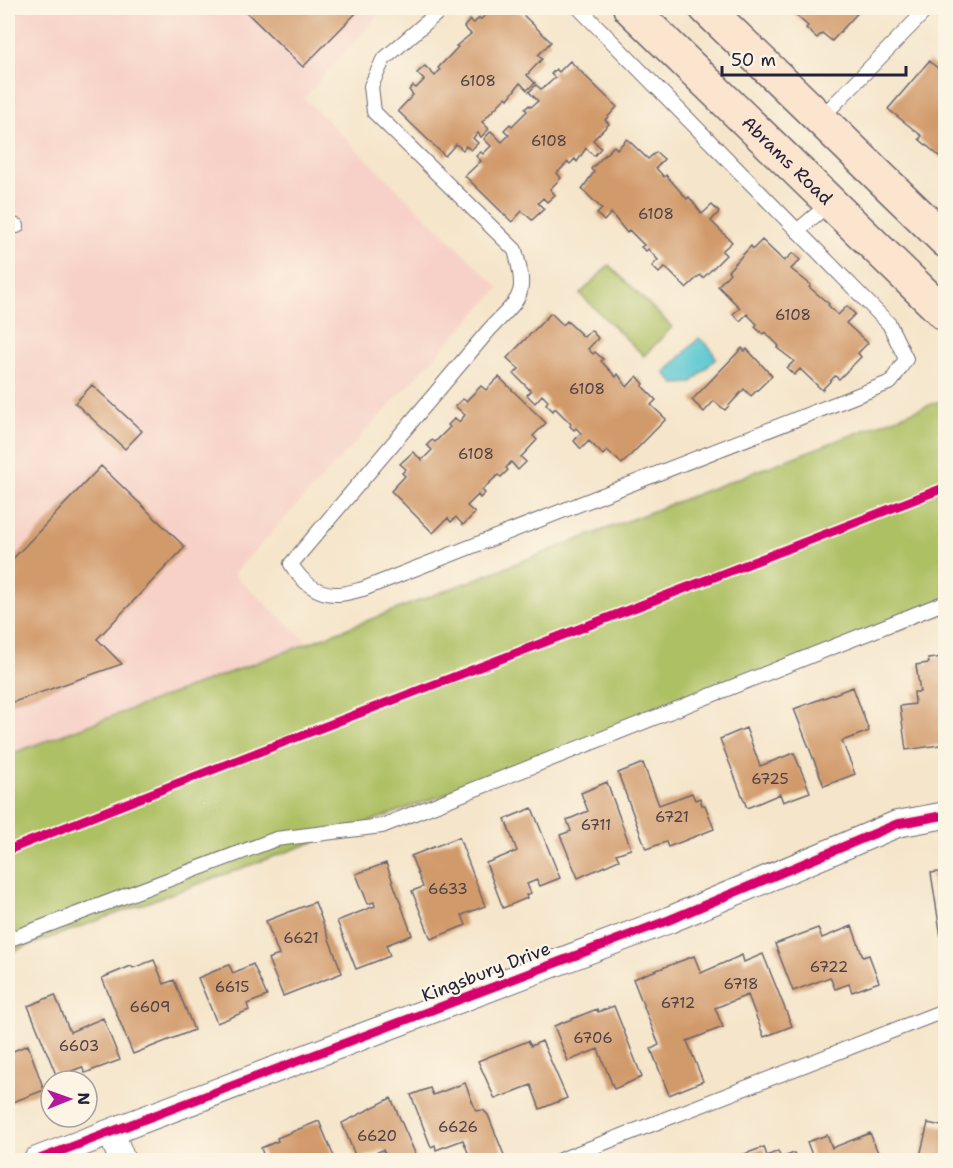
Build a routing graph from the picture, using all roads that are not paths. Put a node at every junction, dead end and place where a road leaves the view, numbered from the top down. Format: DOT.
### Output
graph roads {
  1 [pos="443,8"];
  2 [pos="579,8"];
  3 [pos="630,8"];
  4 [pos="706,8"];
  5 [pos="928,8"];
  6 [pos="820,119"];
  7 [pos="830,203"];
  8 [pos="797,231"];
  9 [pos="945,241"];
  10 [pos="945,315"];
  11 [pos="945,602"];
  12 [pos="945,815"];
  13 [pos="8,940"];
  14 [pos="945,1010"];
  15 [pos="111,1132"];
  16 [pos="37,1161"];
  17 [pos="122,1161"];
  18 [pos="560,1161"];
  1 -- 8 [label="lane"];
  2 -- 8 [label="lane"];
  3 -- 7 [label="main road, Abrams Road"];
  4 -- 6 [label="main road"];
  5 -- 6 [label="lane"];
  6 -- 9 [label="main road"];
  7 -- 8 [label="lane"];
  7 -- 10 [label="main road, Abrams Road"];
  11 -- 13 [label="lane"];
  12 -- 15 [label="street, Kingsbury Drive"];
  14 -- 18 [label="lane"];
  15 -- 16 [label="street, Kingsbury Drive"];
  15 -- 17 [label="street"];
}
